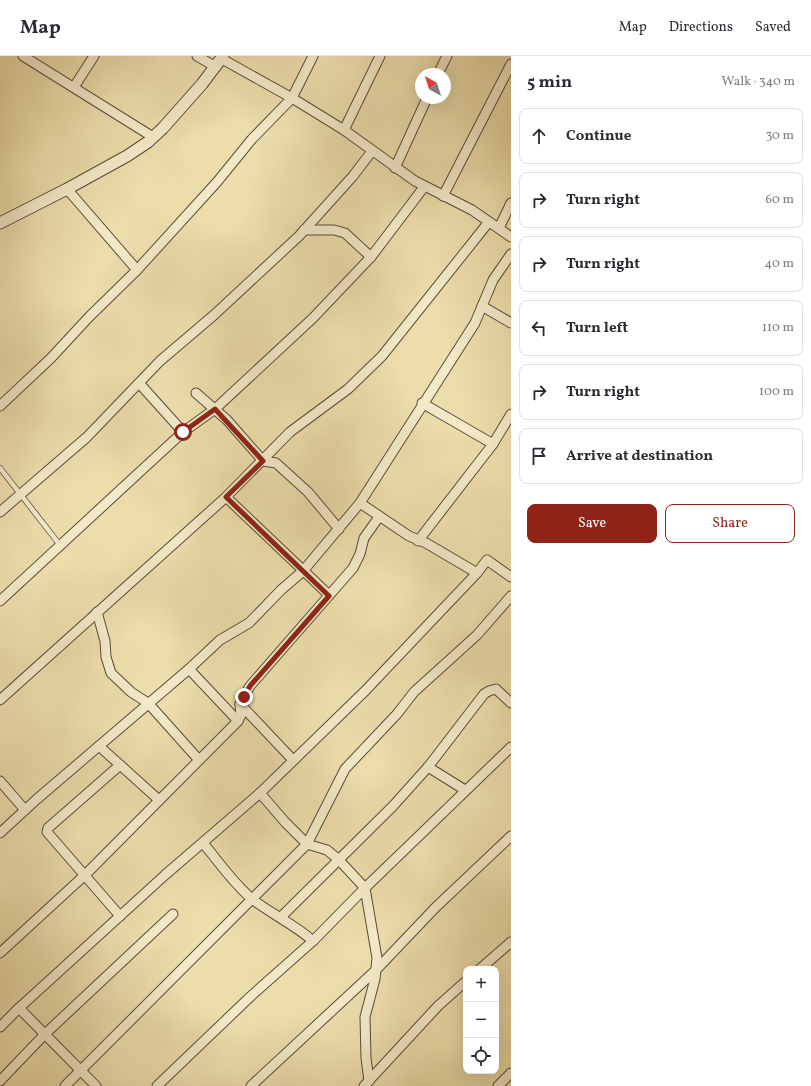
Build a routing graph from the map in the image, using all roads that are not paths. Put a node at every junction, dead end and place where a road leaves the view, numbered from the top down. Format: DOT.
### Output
graph roads {
  1 [pos="23,56"];
  2 [pos="94,56"];
  3 [pos="196,56"];
  4 [pos="313,56"];
  5 [pos="380,56"];
  6 [pos="446,56"];
  7 [pos="220,61"];
  8 [pos="511,64"];
  9 [pos="441,68"];
  10 [pos="74,87"];
  11 [pos="292,98"];
  12 [pos="424,104"];
  13 [pos="344,130"];
  14 [pos="153,137"];
  15 [pos="372,151"];
  16 [pos="395,168"];
  17 [pos="424,187"];
  18 [pos="67,189"];
  19 [pos="443,196"];
  20 [pos="511,203"];
  21 [pos="0,223"];
  22 [pos="488,223"];
  23 [pos="499,228"];
  24 [pos="304,230"];
  25 [pos="511,237"];
  26 [pos="511,254"];
  27 [pos="371,257"];
  28 [pos="137,270"];
  29 [pos="482,306"];
  30 [pos="511,323"];
  31 [pos="139,383"];
  32 [pos="196,393"];
  33 [pos="422,403"];
  34 [pos="0,406"];
  35 [pos="215,409"];
  36 [pos="511,414"];
  37 [pos="183,432"];
  38 [pos="493,444"];
  39 [pos="263,461"];
  40 [pos="0,468"];
  41 [pos="21,496"];
  42 [pos="226,497"];
  43 [pos="360,503"];
  44 [pos="0,512"];
  45 [pos="379,516"];
  46 [pos="339,529"];
  47 [pos="418,541"];
  48 [pos="60,545"];
  49 [pos="303,571"];
  50 [pos="477,573"];
  51 [pos="511,577"];
  52 [pos="329,596"];
  53 [pos="511,596"];
  54 [pos="0,601"];
  55 [pos="97,612"];
  56 [pos="189,669"];
  57 [pos="0,700"];
  58 [pos="148,703"];
  59 [pos="511,703"];
  60 [pos="240,704"];
  61 [pos="238,722"];
  62 [pos="99,746"];
  63 [pos="511,747"];
  64 [pos="198,760"];
  65 [pos="293,760"];
  66 [pos="120,765"];
  67 [pos="428,767"];
  68 [pos="0,781"];
  69 [pos="465,790"];
  70 [pos="260,793"];
  71 [pos="159,800"];
  72 [pos="24,810"];
  73 [pos="0,833"];
  74 [pos="511,836"];
  75 [pos="202,843"];
  76 [pos="307,844"];
  77 [pos="338,859"];
  78 [pos="86,874"];
  79 [pos="365,888"];
  80 [pos="252,899"];
  81 [pos="173,914"];
  82 [pos="120,916"];
  83 [pos="281,917"];
  84 [pos="313,941"];
  85 [pos="511,942"];
  86 [pos="0,953"];
  87 [pos="483,966"];
  88 [pos="376,970"];
  89 [pos="463,984"];
  90 [pos="19,1008"];
  91 [pos="0,1027"];
  92 [pos="45,1034"];
  93 [pos="80,1071"];
  94 [pos="511,1073"];
  95 [pos="0,1082"];
  96 [pos="366,1083"];
  97 [pos="66,1086"];
  98 [pos="96,1086"];
  99 [pos="157,1086"];
  100 [pos="251,1086"];
  101 [pos="498,1086"];
  1 -- 10 [label="street"];
  2 -- 10 [label="street"];
  3 -- 7 [label="street"];
  4 -- 11 [label="street"];
  5 -- 13 [label="street"];
  6 -- 9 [label="street"];
  7 -- 11 [label="street"];
  7 -- 14 [label="street"];
  8 -- 19 [label="street"];
  10 -- 14 [label="street"];
  11 -- 13 [label="street"];
  11 -- 28 [label="street"];
  12 -- 16 [label="street"];
  13 -- 15 [label="street"];
  14 -- 18 [label="street"];
  15 -- 16 [label="street"];
  15 -- 24 [label="street"];
  16 -- 17 [label="street"];
  17 -- 19 [label="street"];
  17 -- 27 [label="street"];
  18 -- 21 [label="street"];
  18 -- 28 [label="street"];
  19 -- 22 [label="street"];
  20 -- 23 [label="street"];
  22 -- 23 [label="street"];
  22 -- 39 [label="street"];
  23 -- 25 [label="street"];
  24 -- 27 [label="street"];
  24 -- 31 [label="street"];
  26 -- 29 [label="street"];
  27 -- 35 [label="street"];
  28 -- 34 [label="street"];
  29 -- 30 [label="street"];
  29 -- 33 [label="street"];
  31 -- 37 [label="street"];
  31 -- 41 [label="street"];
  32 -- 35 [label="street"];
  33 -- 38 [label="street"];
  33 -- 43 [label="street"];
  35 -- 37 [label="street"];
  35 -- 39 [label="street"];
  36 -- 38 [label="street"];
  37 -- 48 [label="street"];
  38 -- 47 [label="street"];
  39 -- 42 [label="street"];
  39 -- 46 [label="street"];
  40 -- 41 [label="lane"];
  41 -- 44 [label="street"];
  41 -- 48 [label="lane"];
  42 -- 49 [label="street"];
  42 -- 55 [label="street"];
  43 -- 45 [label="street"];
  43 -- 46 [label="street"];
  45 -- 47 [label="street"];
  45 -- 52 [label="street"];
  46 -- 49 [label="street"];
  47 -- 50 [label="street"];
  48 -- 54 [label="street"];
  49 -- 52 [label="street"];
  49 -- 56 [label="street"];
  50 -- 51 [label="street"];
  50 -- 65 [label="street"];
  52 -- 60 [label="street"];
  53 -- 76 [label="street"];
  55 -- 57 [label="street"];
  55 -- 58 [label="street"];
  56 -- 58 [label="street"];
  56 -- 61 [label="street"];
  58 -- 62 [label="street"];
  58 -- 64 [label="street"];
  59 -- 67 [label="street"];
  60 -- 61 [label="street"];
  60 -- 65 [label="street"];
  61 -- 64 [label="street"];
  62 -- 66 [label="street"];
  62 -- 72 [label="street"];
  63 -- 69 [label="street"];
  64 -- 71 [label="street"];
  65 -- 70 [label="street"];
  66 -- 71 [label="street"];
  66 -- 78 [label="street"];
  67 -- 69 [label="street"];
  67 -- 77 [label="street"];
  68 -- 72 [label="street"];
  69 -- 79 [label="street"];
  70 -- 75 [label="street"];
  70 -- 76 [label="street"];
  71 -- 78 [label="street"];
  72 -- 73 [label="street"];
  74 -- 88 [label="street"];
  75 -- 80 [label="street"];
  75 -- 82 [label="street"];
  76 -- 77 [label="street"];
  76 -- 80 [label="street"];
  77 -- 79 [label="street"];
  77 -- 83 [label="street"];
  78 -- 82 [label="street"];
  78 -- 86 [label="street"];
  79 -- 84 [label="street"];
  79 -- 88 [label="street"];
  80 -- 83 [label="street"];
  80 -- 93 [label="street"];
  81 -- 92 [label="street"];
  82 -- 90 [label="street"];
  83 -- 84 [label="street"];
  84 -- 99 [label="street"];
  85 -- 87 [label="street"];
  88 -- 96 [label="street"];
  88 -- 100 [label="street"];
  89 -- 96 [label="street"];
  90 -- 91 [label="street"];
  90 -- 92 [label="street"];
  92 -- 93 [label="street"];
  92 -- 95 [label="street"];
  93 -- 97 [label="street"];
  93 -- 98 [label="street"];
  94 -- 101 [label="street"];
}
